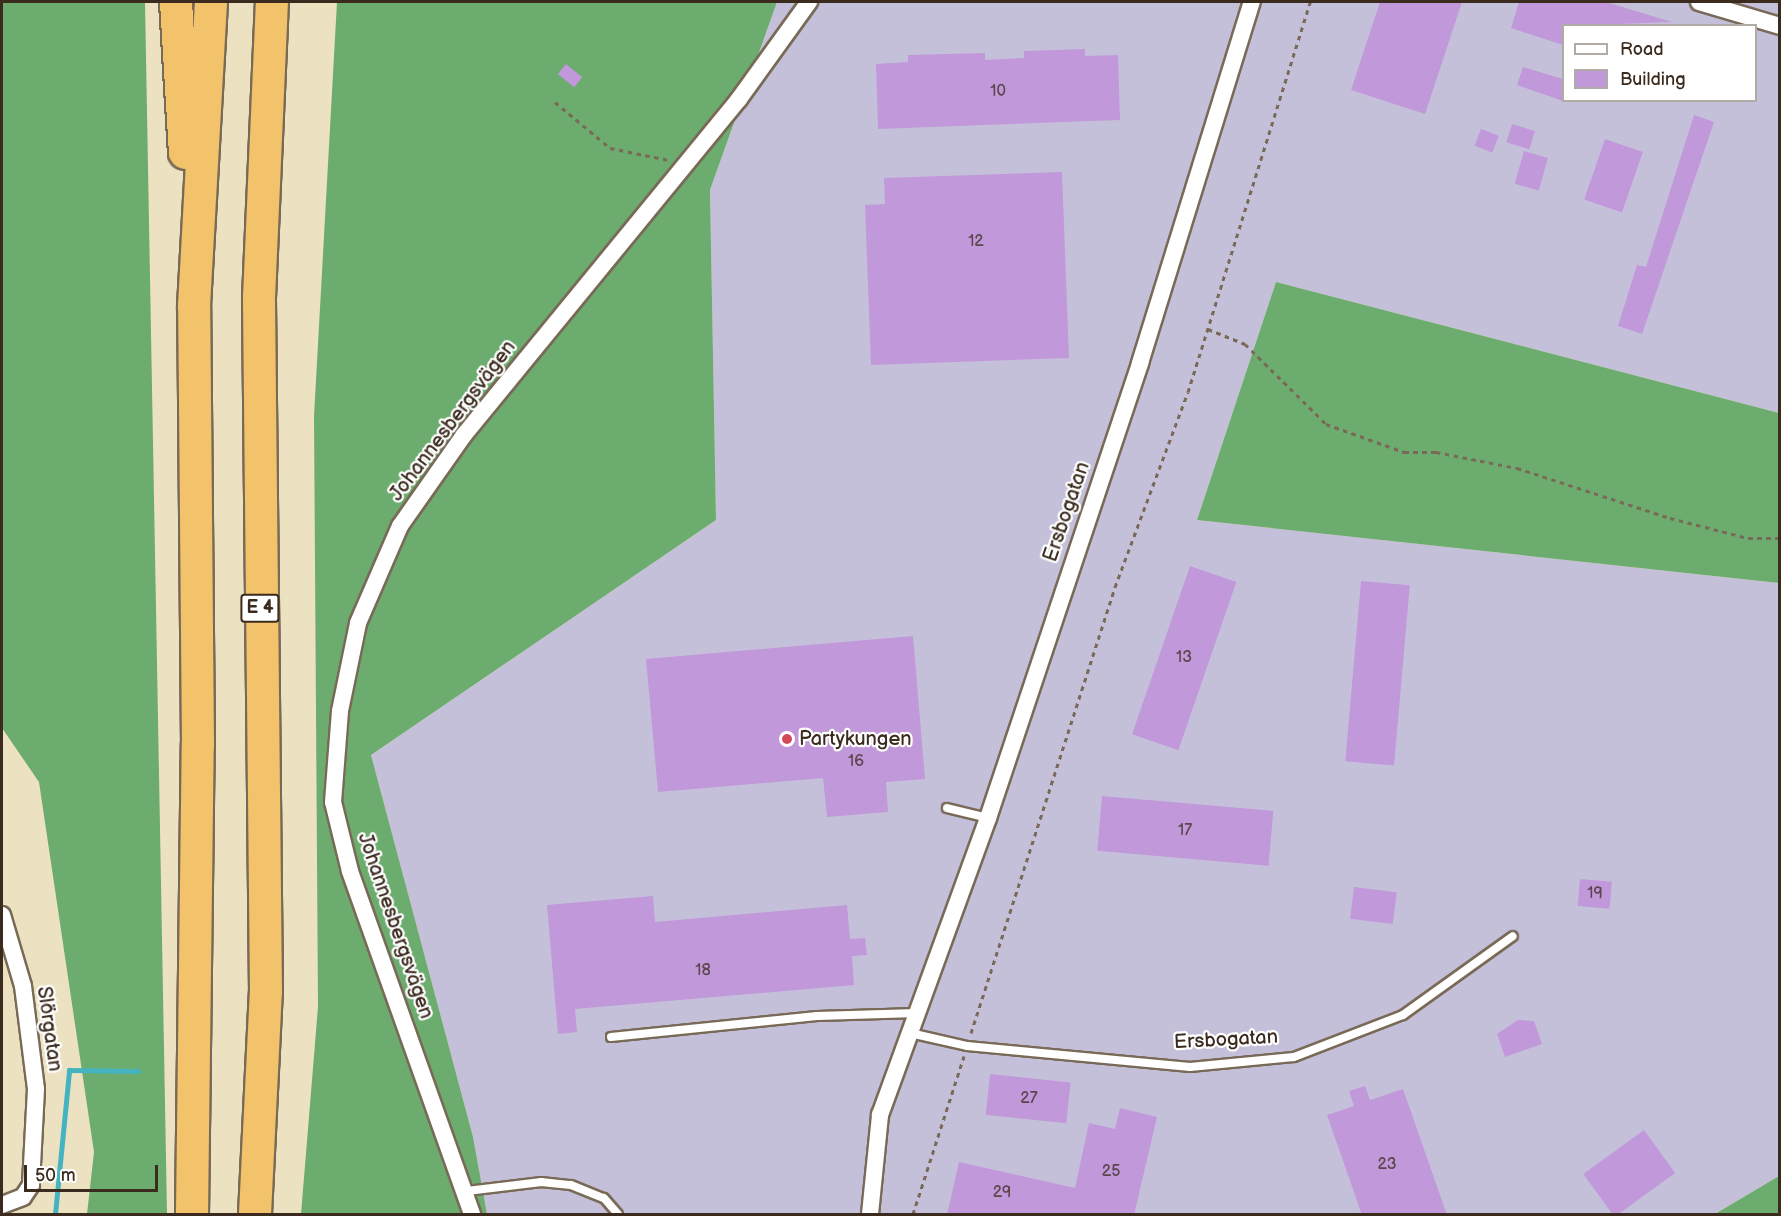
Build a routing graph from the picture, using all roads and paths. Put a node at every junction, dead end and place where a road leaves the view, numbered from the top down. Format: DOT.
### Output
graph roads {
  1 [pos="176,2"];
  2 [pos="211,2"];
  3 [pos="272,2"];
  4 [pos="809,2"];
  5 [pos="1252,2"];
  6 [pos="1310,2"];
  7 [pos="1699,2"];
  8 [pos="1779,26"];
  9 [pos="555,102"];
  10 [pos="686,164"];
  11 [pos="194,306"];
  12 [pos="1208,329"];
  13 [pos="1779,538"];
  14 [pos="947,808"];
  15 [pos="988,818"];
  16 [pos="2,915"];
  17 [pos="1513,936"];
  18 [pos="917,1013"];
  19 [pos="910,1033"];
  20 [pos="611,1037"];
  21 [pos="967,1046"];
  22 [pos="467,1191"];
  23 [pos="2,1205"];
  24 [pos="192,1215"];
  25 [pos="255,1215"];
  26 [pos="472,1215"];
  27 [pos="618,1215"];
  28 [pos="870,1215"];
  29 [pos="913,1215"];
  1 -- 11 [label="highway"];
  2 -- 11 [label="highway"];
  3 -- 25 [label="highway, E 4"];
  4 -- 10 [label="street, Johannesbergsvägen"];
  5 -- 15 [label="street, Ersbogatan"];
  6 -- 12 [label="path"];
  7 -- 8 [label="street"];
  9 -- 10 [label="path"];
  10 -- 22 [label="street, Johannesbergsvägen"];
  11 -- 24 [label="highway"];
  12 -- 13 [label="path"];
  12 -- 21 [label="path"];
  14 -- 15 [label="lane"];
  15 -- 18 [label="street, Ersbogatan"];
  16 -- 23 [label="street, Slörgatan"];
  17 -- 21 [label="lane, Ersbogatan"];
  18 -- 19 [label="street, Ersbogatan"];
  18 -- 20 [label="lane"];
  19 -- 21 [label="lane, Ersbogatan"];
  19 -- 28 [label="street, Ersbogatan"];
  21 -- 29 [label="path"];
  22 -- 26 [label="street, Johannesbergsvägen"];
  22 -- 27 [label="lane"];
}
